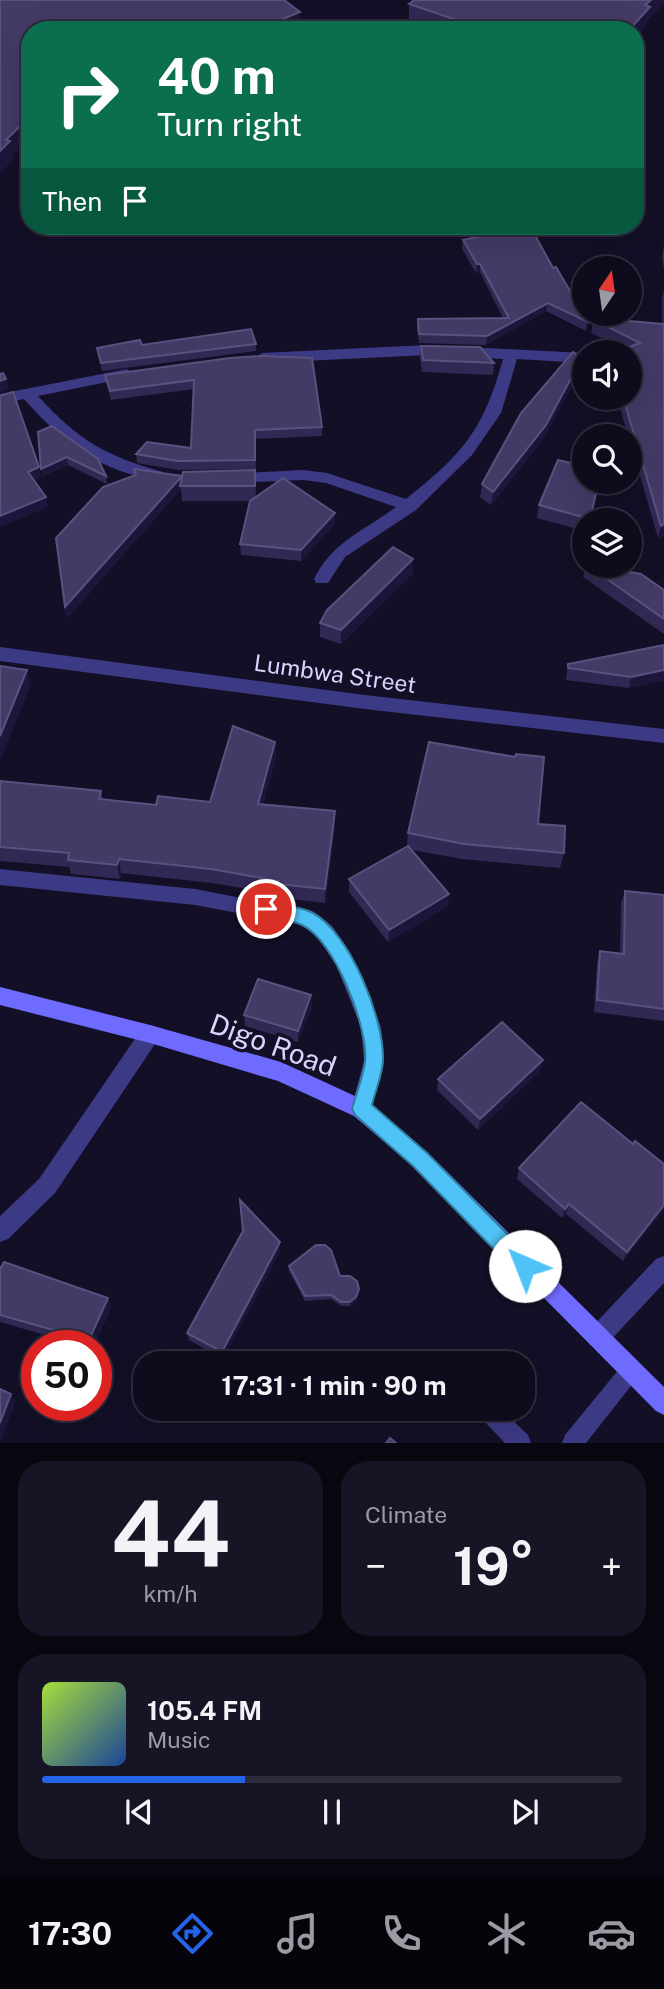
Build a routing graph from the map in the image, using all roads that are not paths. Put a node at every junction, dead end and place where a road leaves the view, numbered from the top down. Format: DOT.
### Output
graph roads {
  1 [pos="510,355"];
  2 [pos="572,358"];
  3 [pos="249,359"];
  4 [pos="142,371"];
  5 [pos="26,392"];
  6 [pos="0,399"];
  7 [pos="176,478"];
  8 [pos="209,479"];
  9 [pos="410,506"];
  10 [pos="323,579"];
  11 [pos="0,654"];
  12 [pos="664,736"];
  13 [pos="0,877"];
  14 [pos="0,996"];
  15 [pos="150,1034"];
  16 [pos="361,1109"];
  17 [pos="0,1231"];
  18 [pos="664,1267"];
  19 [pos="598,1336"];
  20 [pos="631,1370"];
  21 [pos="664,1403"];
  22 [pos="498,1421"];
  23 [pos="520,1443"];
  24 [pos="573,1443"];
  1 -- 2 [label="street"];
  1 -- 3 [label="street"];
  1 -- 9 [label="street"];
  4 -- 5 [label="street"];
  5 -- 6 [label="street"];
  5 -- 7 [label="street"];
  8 -- 9 [label="street"];
  9 -- 10 [label="street"];
  11 -- 12 [label="street, Lumbwa Street"];
  13 -- 16 [label="street"];
  14 -- 15 [label="main road, Digo Road"];
  15 -- 16 [label="main road, Digo Road"];
  15 -- 17 [label="street"];
  16 -- 19 [label="main road, Digo Road"];
  18 -- 19 [label="street"];
  19 -- 20 [label="main road, Digo Road"];
  20 -- 21 [label="main road, Digo Road"];
  20 -- 24 [label="lane"];
  22 -- 23 [label="lane"];
}
